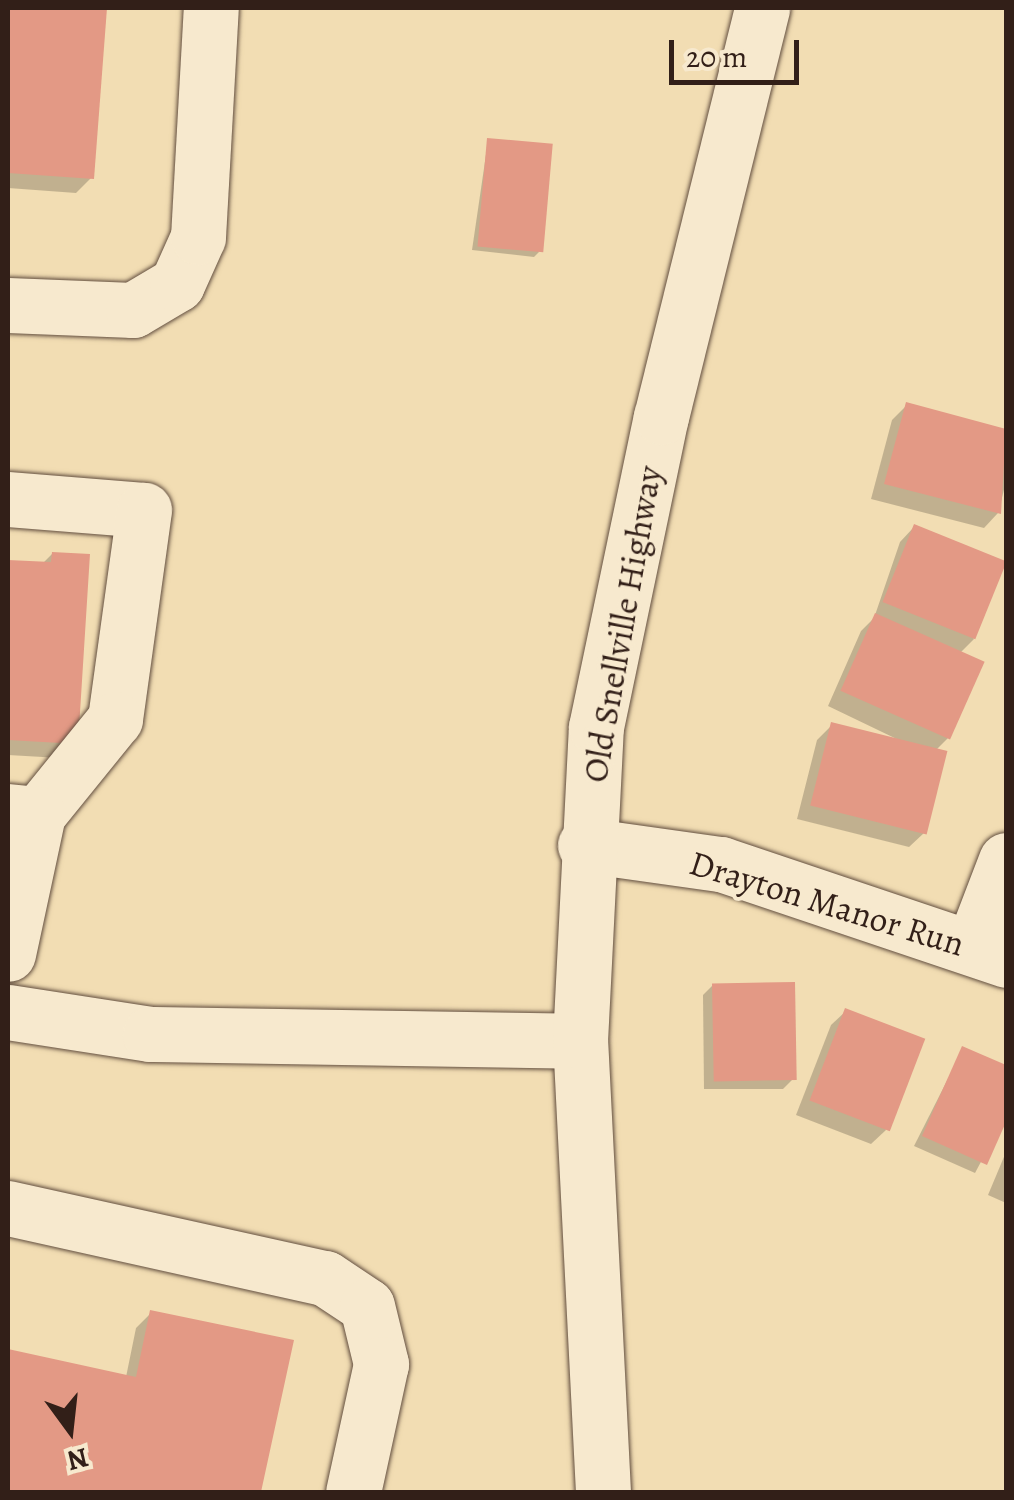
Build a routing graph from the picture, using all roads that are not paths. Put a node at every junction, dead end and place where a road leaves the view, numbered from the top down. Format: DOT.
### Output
graph roads {
  1 [pos="211,8"];
  2 [pos="762,8"];
  3 [pos="8,305"];
  4 [pos="8,499"];
  5 [pos="23,813"];
  6 [pos="585,846"];
  7 [pos="1006,860"];
  8 [pos="990,953"];
  9 [pos="8,954"];
  10 [pos="8,1012"];
  11 [pos="580,1042"];
  12 [pos="8,1208"];
  13 [pos="354,1492"];
  14 [pos="603,1492"];
  1 -- 3 [label="street"];
  2 -- 6 [label="street, Old Snellville Highway"];
  4 -- 5 [label="street"];
  5 -- 9 [label="street"];
  6 -- 8 [label="street, Drayton Manor Run"];
  6 -- 11 [label="street, Old Snellville Highway"];
  7 -- 8 [label="street"];
  10 -- 11 [label="street"];
  11 -- 14 [label="street, Old Snellville Highway"];
  12 -- 13 [label="street"];
}
